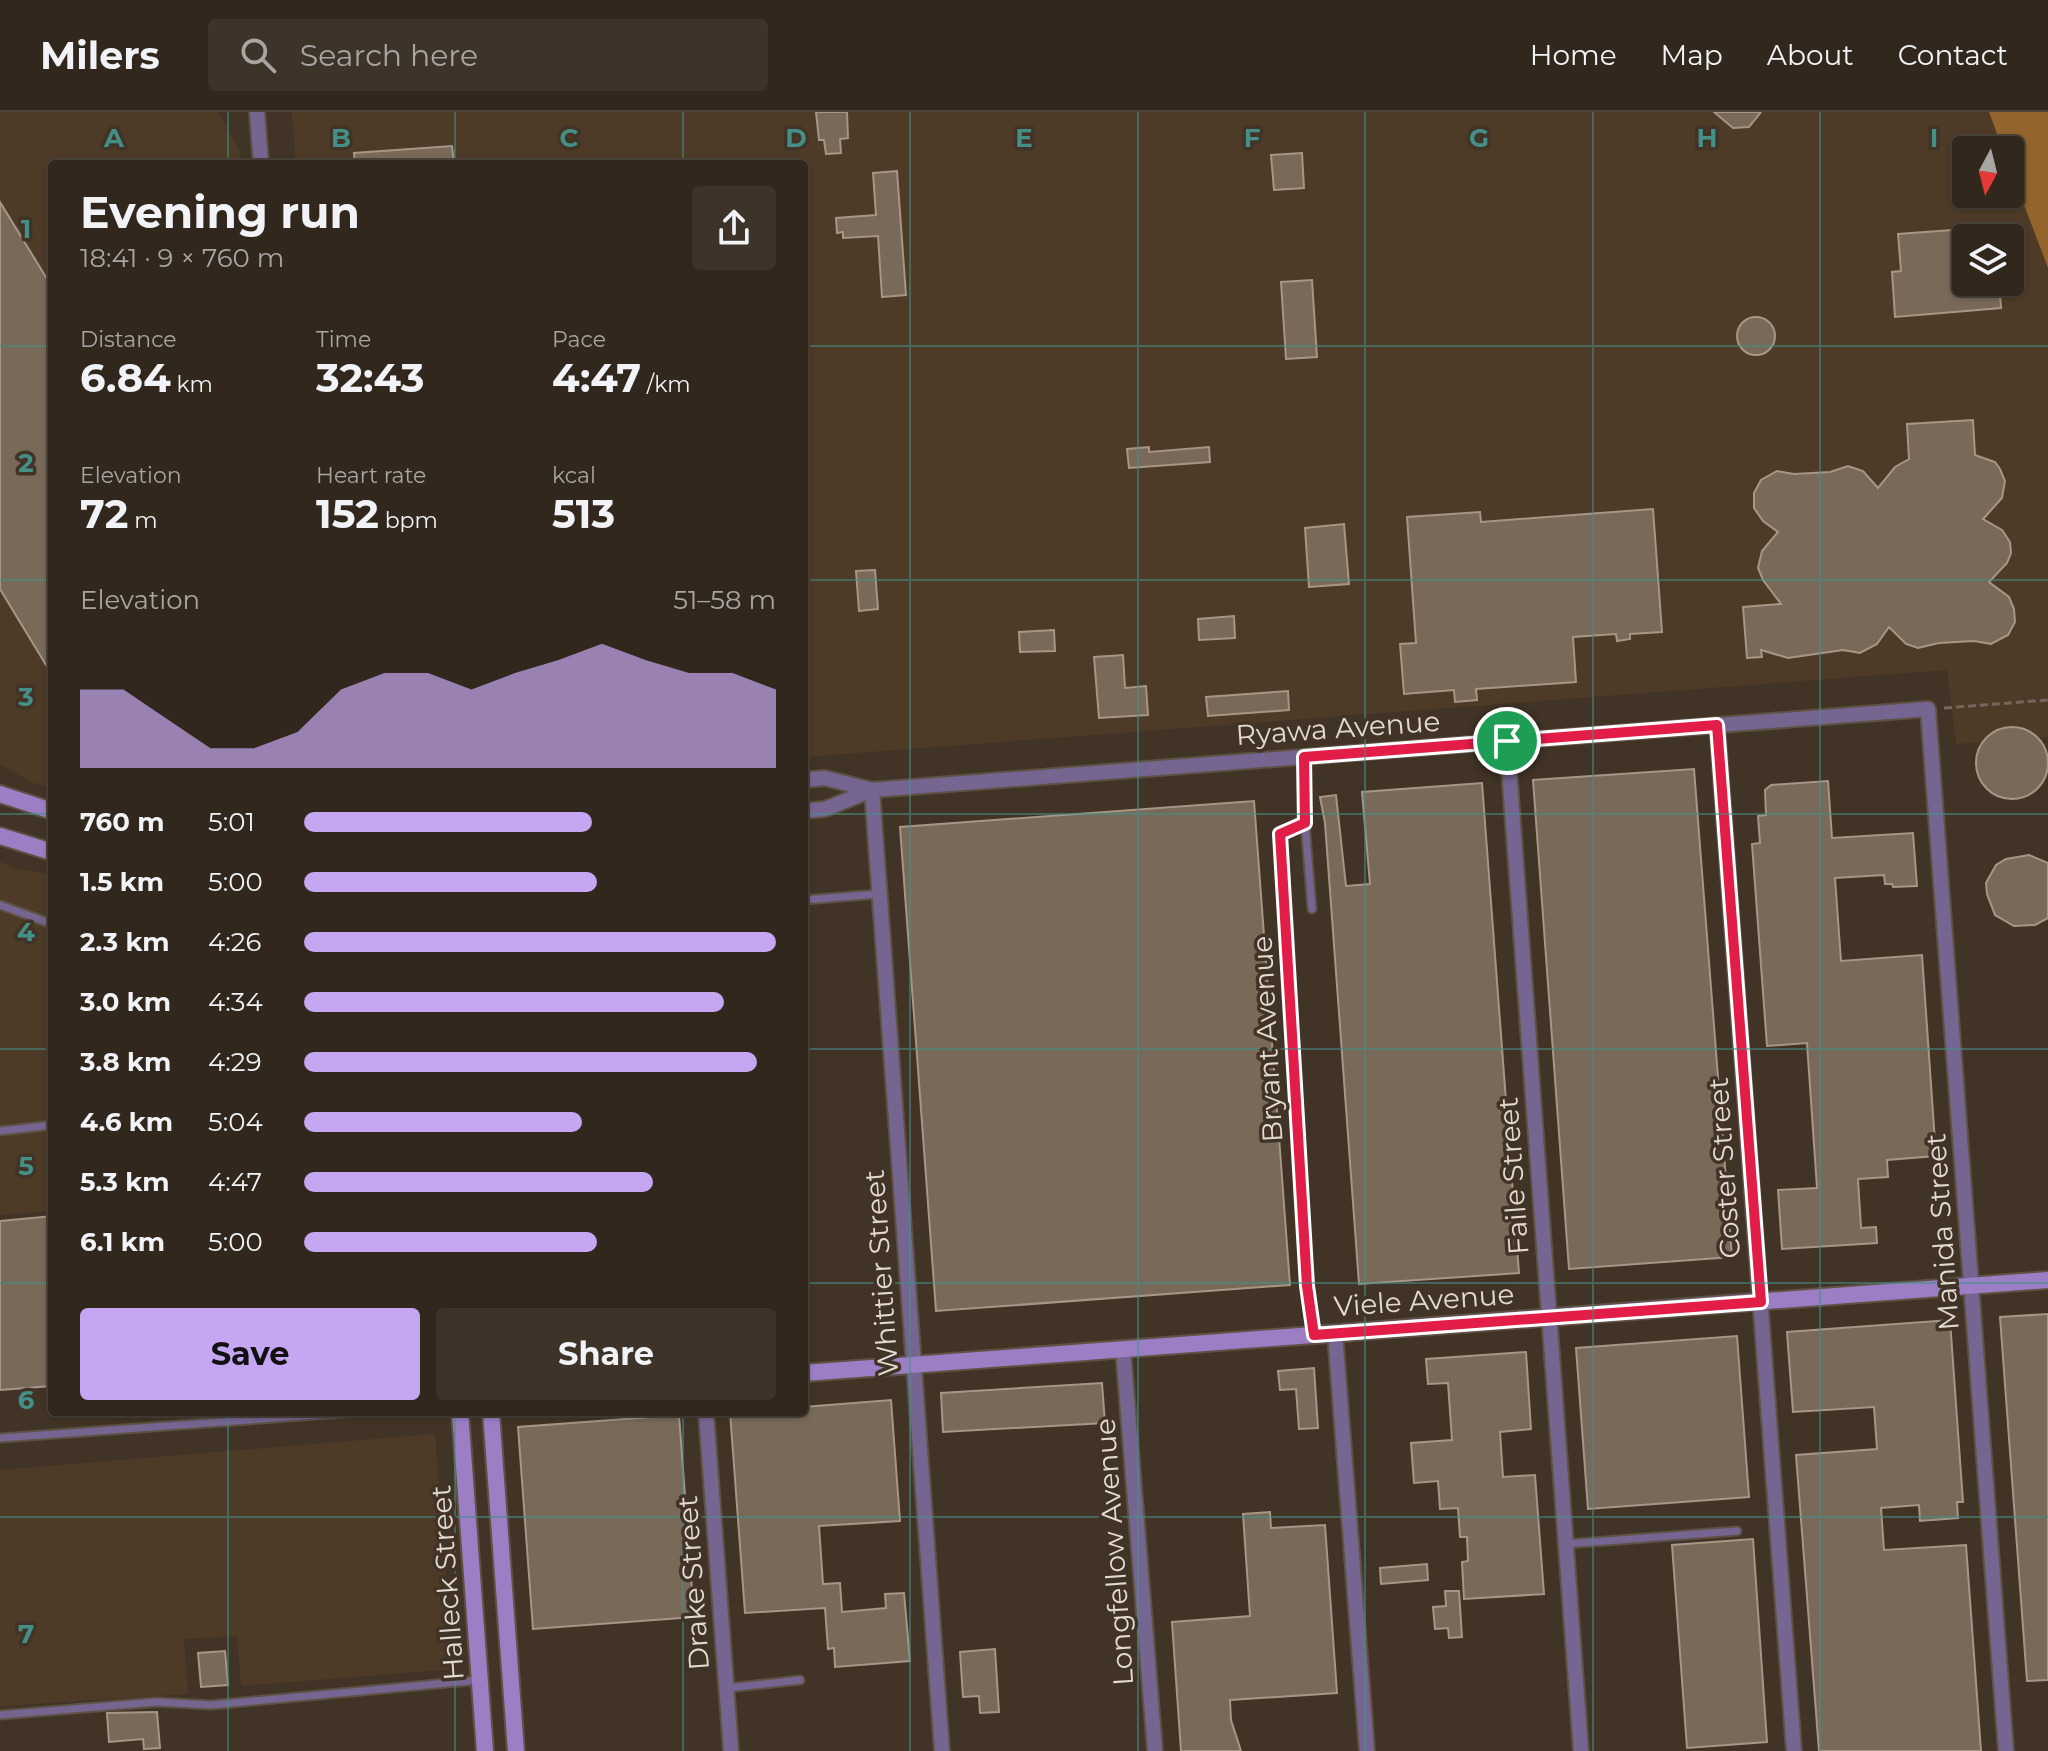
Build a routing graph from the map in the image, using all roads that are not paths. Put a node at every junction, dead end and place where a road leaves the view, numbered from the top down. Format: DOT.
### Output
graph roads {
  1 [pos="257,112"];
  2 [pos="261,160"];
  3 [pos="1928,709"];
  4 [pos="1717,725"];
  5 [pos="1507,741"];
  6 [pos="1304,757"];
  7 [pos="808,780"];
  8 [pos="872,790"];
  9 [pos="0,794"];
  10 [pos="48,810"];
  11 [pos="808,811"];
  12 [pos="1305,823"];
  13 [pos="0,836"];
  14 [pos="48,851"];
  15 [pos="879,894"];
  16 [pos="808,900"];
  17 [pos="0,905"];
  18 [pos="1312,909"];
  19 [pos="48,923"];
  20 [pos="48,1125"];
  21 [pos="0,1131"];
  22 [pos="2048,1280"];
  23 [pos="1972,1286"];
  24 [pos="1761,1302"];
  25 [pos="1550,1317"];
  26 [pos="1335,1333"];
  27 [pos="1314,1335"];
  28 [pos="1123,1349"];
  29 [pos="914,1364"];
  30 [pos="808,1373"];
  31 [pos="304,1416"];
  32 [pos="460,1416"];
  33 [pos="491,1416"];
  34 [pos="706,1416"];
  35 [pos="0,1438"];
  36 [pos="1737,1531"];
  37 [pos="1566,1544"];
  38 [pos="480,1680"];
  39 [pos="800,1680"];
  40 [pos="727,1688"];
  41 [pos="0,1715"];
  42 [pos="485,1751"];
  43 [pos="516,1751"];
  44 [pos="731,1751"];
  45 [pos="942,1751"];
  46 [pos="1155,1751"];
  47 [pos="1367,1751"];
  48 [pos="1581,1751"];
  49 [pos="1794,1751"];
  50 [pos="2006,1751"];
  1 -- 2 [label="street"];
  3 -- 4 [label="street, Ryawa Avenue"];
  3 -- 23 [label="street, Manida Street"];
  4 -- 5 [label="street, Ryawa Avenue"];
  4 -- 24 [label="street, Coster Street"];
  5 -- 6 [label="street, Ryawa Avenue"];
  5 -- 25 [label="street, Faile Street"];
  6 -- 8 [label="street, Ryawa Avenue"];
  6 -- 12 [label="lane"];
  7 -- 8 [label="street, Ryawa Avenue"];
  8 -- 11 [label="street, Ryawa Avenue"];
  8 -- 15 [label="street, Whittier Street"];
  9 -- 10 [label="street"];
  12 -- 18 [label="lane"];
  12 -- 27 [label="lane, Bryant Avenue"];
  13 -- 14 [label="street"];
  15 -- 16 [label="lane"];
  15 -- 29 [label="street, Whittier Street"];
  17 -- 19 [label="lane"];
  20 -- 21 [label="lane"];
  22 -- 23 [label="street, Viele Avenue"];
  23 -- 24 [label="street, Viele Avenue"];
  23 -- 50 [label="street, Manida Street"];
  24 -- 25 [label="street, Viele Avenue"];
  24 -- 49 [label="street, Coster Street"];
  25 -- 26 [label="street, Viele Avenue"];
  25 -- 37 [label="street, Faile Street"];
  26 -- 27 [label="street, Viele Avenue"];
  26 -- 47 [label="street"];
  27 -- 28 [label="street, Viele Avenue"];
  28 -- 29 [label="street, Viele Avenue"];
  28 -- 46 [label="street, Longfellow Avenue"];
  29 -- 30 [label="street, Viele Avenue"];
  29 -- 45 [label="street, Whittier Street"];
  31 -- 35 [label="lane"];
  32 -- 38 [label="street, Halleck Street"];
  33 -- 43 [label="street, Halleck Street"];
  34 -- 40 [label="street, Drake Street"];
  36 -- 37 [label="lane"];
  37 -- 48 [label="street, Faile Street"];
  38 -- 41 [label="lane"];
  38 -- 42 [label="street, Halleck Street"];
  39 -- 40 [label="lane"];
  40 -- 44 [label="street, Drake Street"];
}
